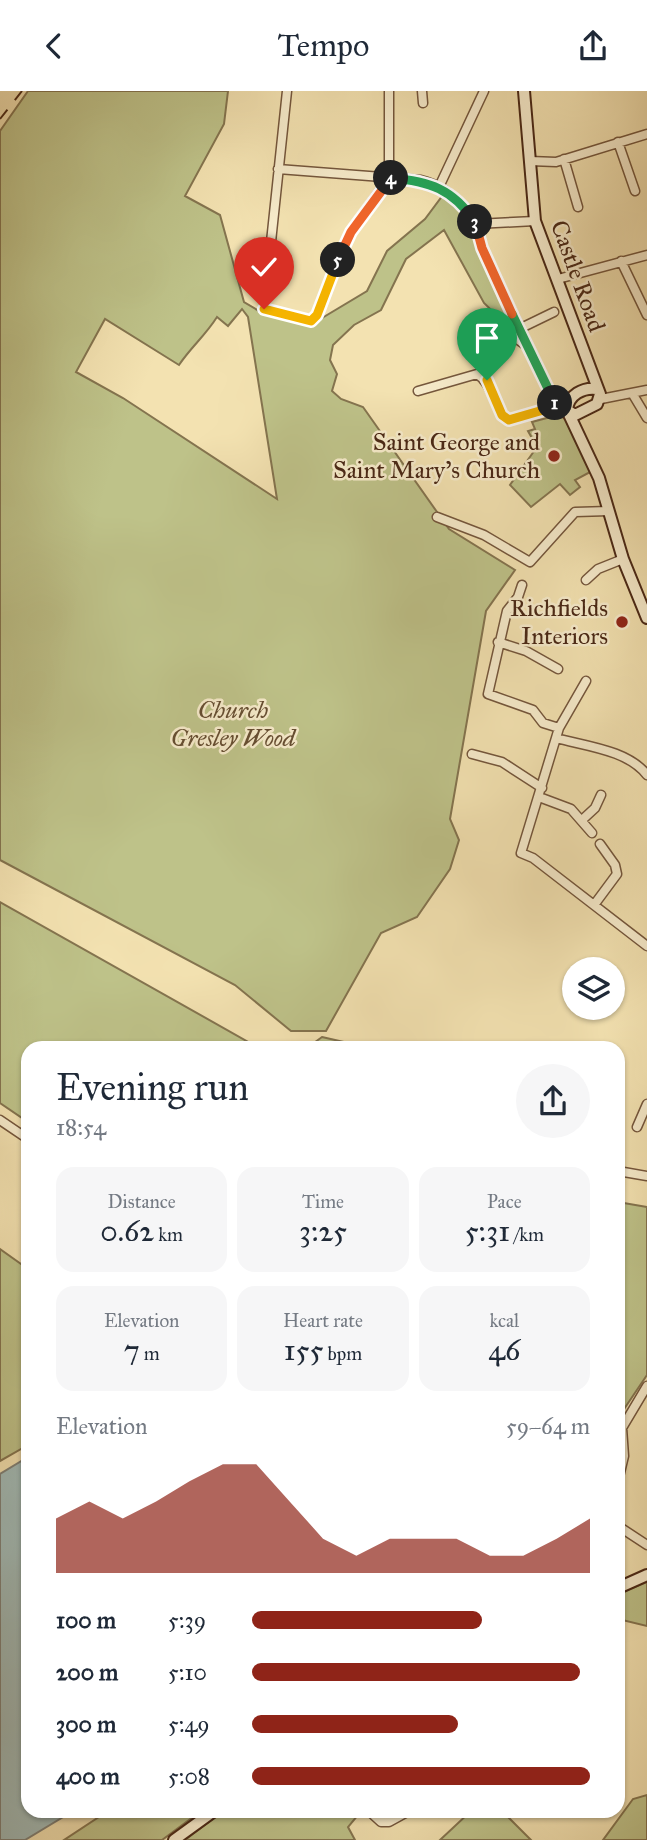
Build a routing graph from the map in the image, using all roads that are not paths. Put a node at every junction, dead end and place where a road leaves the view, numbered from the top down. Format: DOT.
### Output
graph roads {
  1 [pos="287,91"];
  2 [pos="389,91"];
  3 [pos="422,91"];
  4 [pos="484,91"];
  5 [pos="524,91"];
  6 [pos="423,103"];
  7 [pos="647,134"];
  8 [pos="618,142"];
  9 [pos="564,159"];
  10 [pos="530,161"];
  11 [pos="278,169"];
  12 [pos="389,178"];
  13 [pos="439,187"];
  14 [pos="635,191"];
  15 [pos="578,207"];
  16 [pos="535,221"];
  17 [pos="476,224"];
  18 [pos="647,255"];
  19 [pos="621,261"];
  20 [pos="558,279"];
  21 [pos="554,312"];
  22 [pos="647,315"];
  23 [pos="487,317"];
  24 [pos="519,329"];
  25 [pos="527,346"];
  26 [pos="647,390"];
  27 [pos="418,391"];
  28 [pos="632,393"];
  29 [pos="599,394"];
  30 [pos="563,407"];
  31 [pos="581,413"];
  32 [pos="647,418"];
  33 [pos="575,427"];
  34 [pos="609,510"];
  35 [pos="437,517"];
  36 [pos="623,559"];
  37 [pos="586,580"];
  38 [pos="522,585"];
  39 [pos="647,618"];
  40 [pos="498,642"];
  41 [pos="558,669"];
  42 [pos="586,681"];
  43 [pos="559,728"];
  44 [pos="556,738"];
  45 [pos="472,754"];
  46 [pos="647,775"];
  47 [pos="540,792"];
  48 [pos="601,795"];
  49 [pos="582,820"];
  50 [pos="592,833"];
  51 [pos="600,845"];
  52 [pos="594,905"];
  53 [pos="646,944"];
  54 [pos="647,1105"];
  55 [pos="0,1120"];
  56 [pos="637,1127"];
  57 [pos="21,1134"];
  58 [pos="625,1172"];
  59 [pos="647,1176"];
  60 [pos="647,1386"];
  61 [pos="625,1423"];
  62 [pos="625,1531"];
  63 [pos="647,1545"];
  64 [pos="647,1575"];
  65 [pos="625,1585"];
  66 [pos="204,1818"];
  67 [pos="377,1818"];
  68 [pos="396,1818"];
  69 [pos="174,1840"];
  1 -- 11 [label="street"];
  2 -- 12 [label="street"];
  3 -- 6 [label="street"];
  4 -- 13 [label="street"];
  5 -- 10 [label="street, Castle Road"];
  7 -- 8 [label="street"];
  8 -- 9 [label="street"];
  8 -- 14 [label="street"];
  9 -- 10 [label="street"];
  9 -- 15 [label="street"];
  10 -- 16 [label="street, Castle Road"];
  11 -- 12 [label="street"];
  11 -- 12 [label="street"];
  12 -- 13 [label="street"];
  13 -- 17 [label="street"];
  16 -- 17 [label="street"];
  16 -- 20 [label="street, Castle Road"];
  17 -- 24 [label="street"];
  18 -- 19 [label="street"];
  19 -- 20 [label="street"];
  19 -- 22 [label="street"];
  20 -- 29 [label="street, Castle Road"];
  21 -- 24 [label="street"];
  23 -- 25 [label="street"];
  24 -- 25 [label="street"];
  25 -- 30 [label="street"];
  26 -- 28 [label="street"];
  27 -- 30 [label="street"];
  28 -- 29 [label="street"];
  28 -- 32 [label="street"];
  29 -- 30 [label="street"];
  29 -- 31 [label="street"];
  30 -- 31 [label="street"];
  30 -- 33 [label="street"];
  31 -- 33 [label="street"];
  33 -- 34 [label="street"];
  34 -- 35 [label="street"];
  34 -- 36 [label="street"];
  36 -- 37 [label="street"];
  36 -- 39 [label="street"];
  38 -- 40 [label="street"];
  40 -- 41 [label="street"];
  40 -- 43 [label="street"];
  42 -- 43 [label="street"];
  43 -- 44 [label="street"];
  44 -- 46 [label="street"];
  44 -- 47 [label="street"];
  45 -- 47 [label="street"];
  47 -- 49 [label="street"];
  47 -- 52 [label="street"];
  48 -- 49 [label="street"];
  49 -- 50 [label="street"];
  51 -- 52 [label="street"];
  52 -- 53 [label="street"];
  54 -- 56 [label="street"];
  55 -- 57 [label="street"];
  58 -- 59 [label="street"];
  60 -- 61 [label="street"];
  62 -- 63 [label="street"];
  64 -- 65 [label="street"];
  66 -- 69 [label="street"];
  67 -- 68 [label="street"];
}
